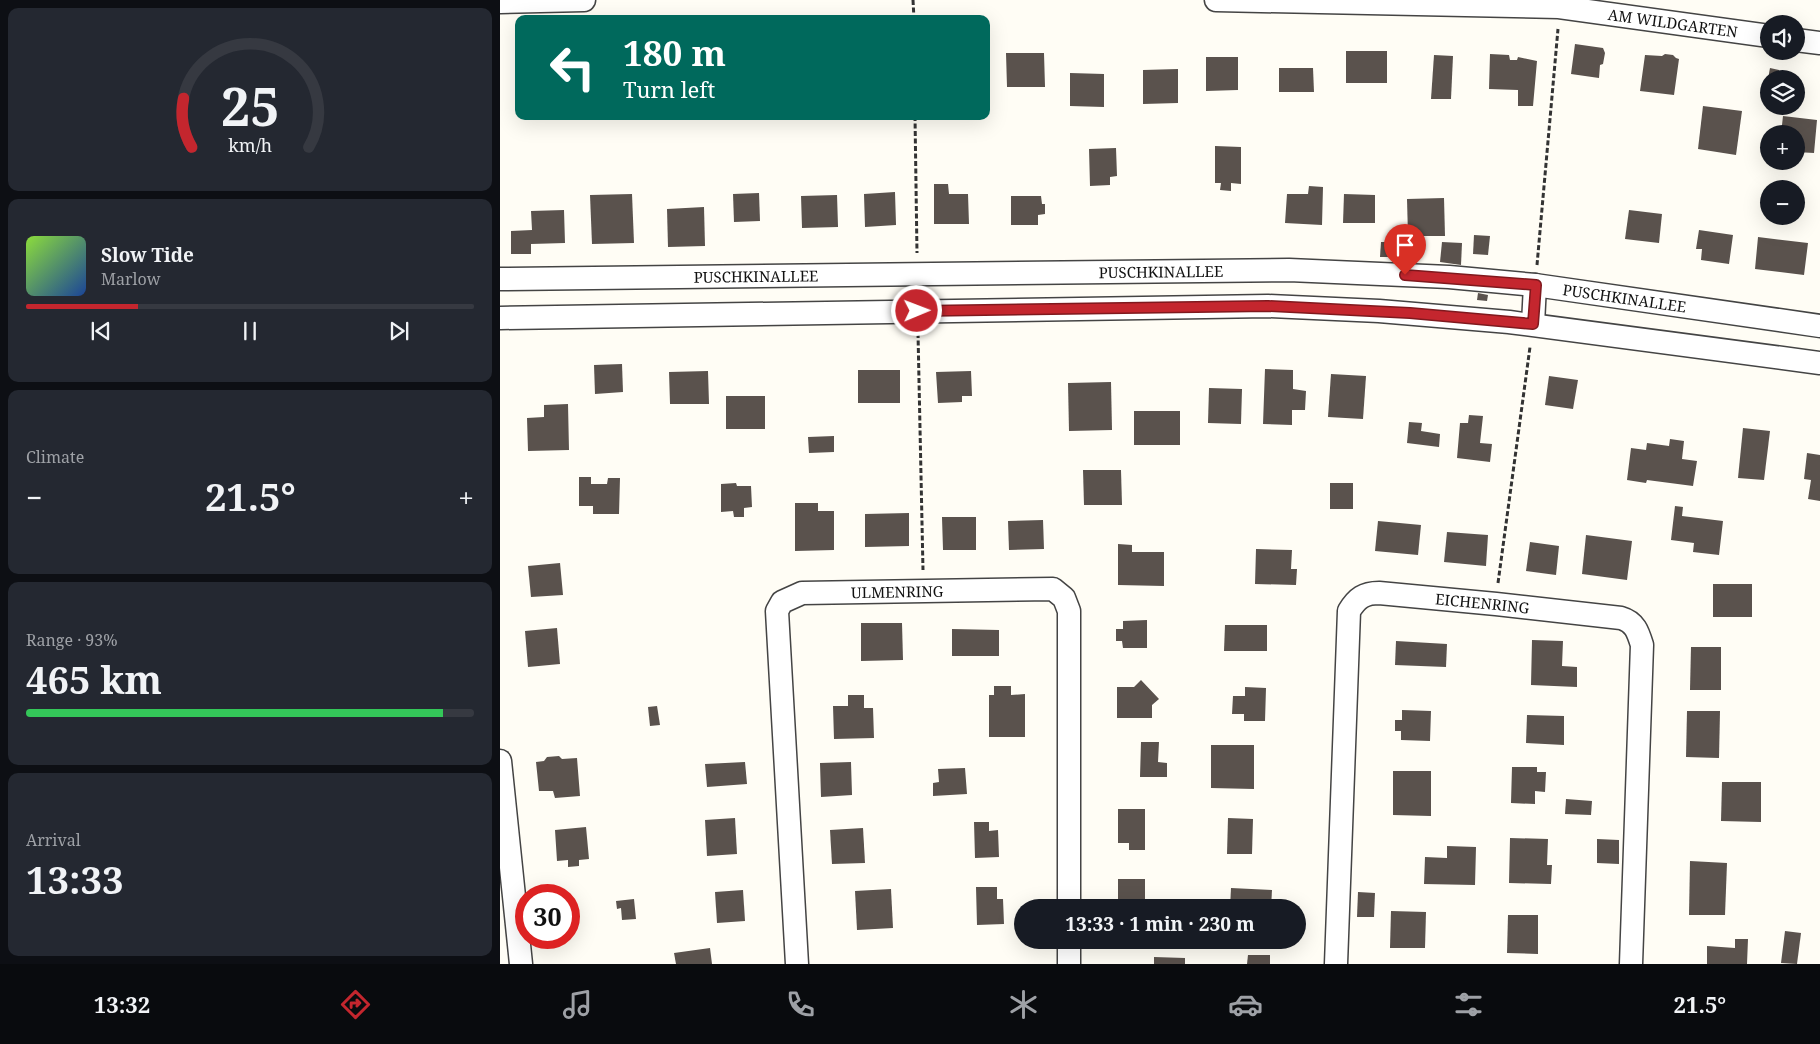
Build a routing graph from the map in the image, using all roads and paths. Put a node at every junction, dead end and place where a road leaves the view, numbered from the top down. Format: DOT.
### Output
graph roads {
  1 [pos="584,0"];
  2 [pos="913,0"];
  3 [pos="1216,0"];
  4 [pos="500,2"];
  5 [pos="1560,7"];
  6 [pos="914,15"];
  7 [pos="1760,35"];
  8 [pos="1805,41"];
  9 [pos="1820,43"];
  10 [pos="915,120"];
  11 [pos="918,273"];
  12 [pos="500,279"];
  13 [pos="1536,285"];
  14 [pos="917,311"];
  15 [pos="500,318"];
  16 [pos="1533,324"];
  17 [pos="1820,326"];
  18 [pos="1820,363"];
  19 [pos="923,590"];
  20 [pos="1496,604"];
  21 [pos="500,761"];
  22 [pos="1069,899"];
  23 [pos="1069,949"];
  24 [pos="521,964"];
  25 [pos="797,964"];
  26 [pos="1068,964"];
  27 [pos="1336,964"];
  28 [pos="1631,964"];
  1 -- 4 [label="street"];
  2 -- 6 [label="path"];
  3 -- 5 [label="street, AM WILDGARTEN"];
  5 -- 7 [label="street, AM WILDGARTEN"];
  5 -- 13 [label="path"];
  8 -- 9 [label="street"];
  10 -- 11 [label="path"];
  11 -- 12 [label="street, PUSCHKINALLEE"];
  11 -- 13 [label="street, PUSCHKINALLEE"];
  11 -- 14 [label="street"];
  13 -- 16 [label="street"];
  13 -- 17 [label="street, PUSCHKINALLEE"];
  14 -- 15 [label="street"];
  14 -- 16 [label="street"];
  14 -- 19 [label="path"];
  16 -- 18 [label="street"];
  16 -- 20 [label="path"];
  19 -- 22 [label="street, ULMENRING"];
  19 -- 25 [label="street, ULMENRING"];
  20 -- 27 [label="street, EICHENRING"];
  20 -- 28 [label="street, EICHENRING"];
  21 -- 24 [label="street"];
  23 -- 26 [label="street"];
}
